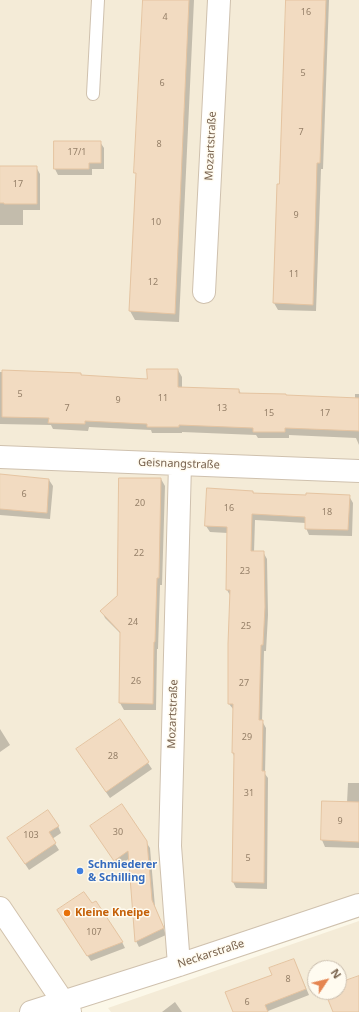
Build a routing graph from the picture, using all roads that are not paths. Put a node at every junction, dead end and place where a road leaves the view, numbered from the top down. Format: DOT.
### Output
graph roads {
  1 [pos="98,0"];
  2 [pos="219,0"];
  3 [pos="93,94"];
  4 [pos="204,292"];
  5 [pos="0,457"];
  6 [pos="180,464"];
  7 [pos="359,471"];
  8 [pos="359,905"];
  9 [pos="0,908"];
  10 [pos="179,965"];
  11 [pos="67,1007"];
  12 [pos="31,1012"];
  1 -- 3 [label="lane"];
  2 -- 4 [label="street, Mozartstraße"];
  5 -- 6 [label="street, Geisnangstraße"];
  6 -- 7 [label="street, Geisnangstraße"];
  6 -- 10 [label="street, Mozartstraße"];
  8 -- 10 [label="street, Neckarstraße"];
  9 -- 11 [label="street"];
  10 -- 11 [label="street, Neckarstraße"];
  11 -- 12 [label="street, Neckarstraße"];
}
